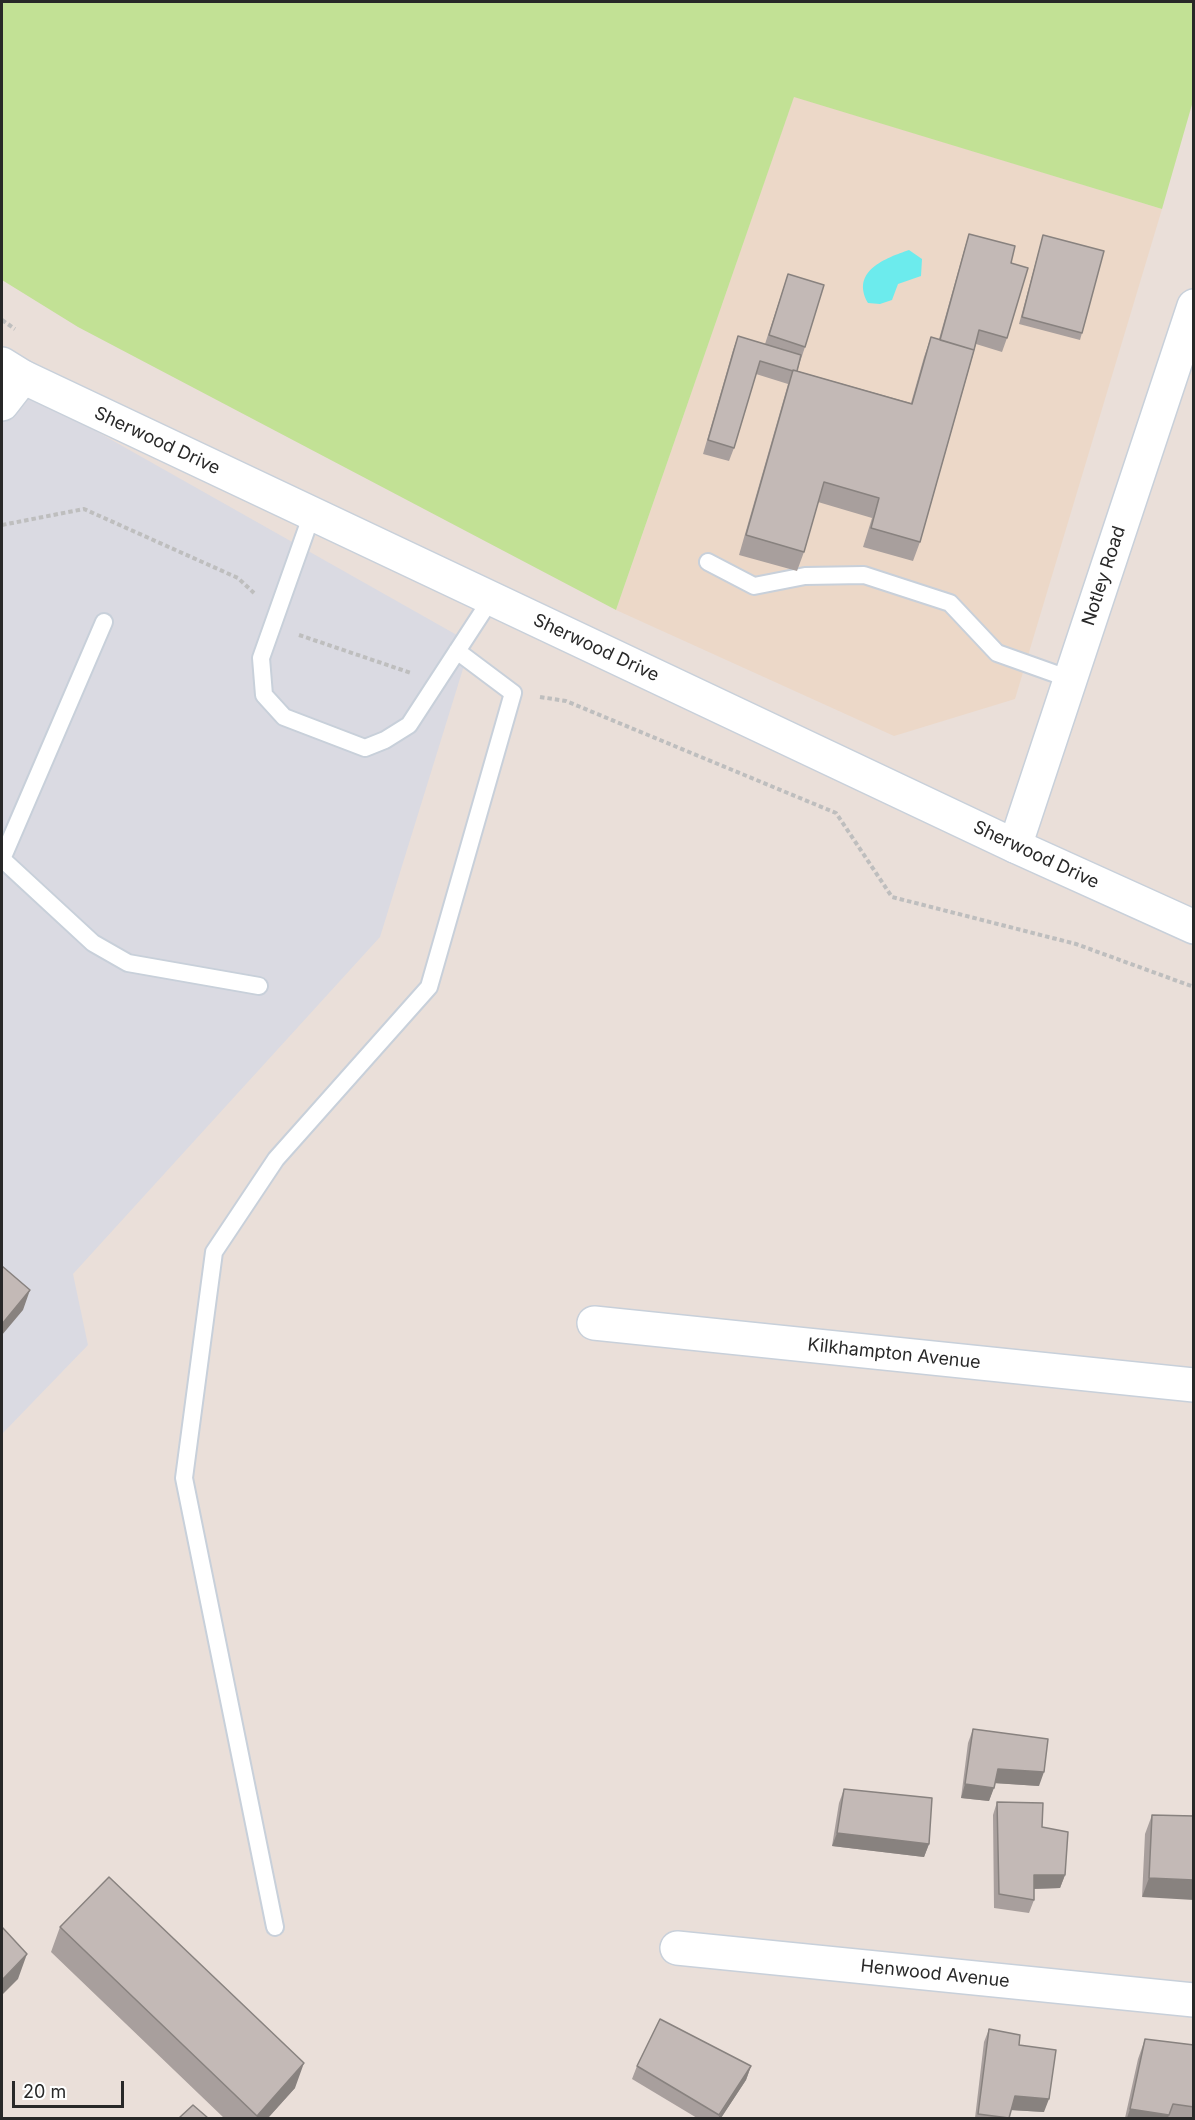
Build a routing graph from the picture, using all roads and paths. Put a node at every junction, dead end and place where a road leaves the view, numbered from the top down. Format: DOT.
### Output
graph roads {
  1 [pos="1194,306"];
  2 [pos="12,371"];
  3 [pos="2,404"];
  4 [pos="312,514"];
  5 [pos="2,525"];
  6 [pos="708,562"];
  7 [pos="491,599"];
  8 [pos="276,614"];
  9 [pos="104,622"];
  10 [pos="457,651"];
  11 [pos="1070,679"];
  12 [pos="513,693"];
  13 [pos="1015,846"];
  14 [pos="2,859"];
  15 [pos="1194,927"];
  16 [pos="259,986"];
  17 [pos="1194,987"];
  18 [pos="594,1323"];
  19 [pos="1194,1385"];
  20 [pos="274,1927"];
  21 [pos="678,1948"];
  22 [pos="1194,2000"];
  1 -- 11 [label="street, Notley Road"];
  2 -- 3 [label="street"];
  2 -- 4 [label="street, Sherwood Drive"];
  4 -- 7 [label="street, Sherwood Drive"];
  4 -- 8 [label="lane"];
  5 -- 8 [label="path"];
  6 -- 11 [label="lane"];
  7 -- 10 [label="lane"];
  7 -- 13 [label="street, Sherwood Drive"];
  8 -- 10 [label="path"];
  8 -- 10 [label="lane"];
  9 -- 14 [label="lane"];
  10 -- 12 [label="lane"];
  11 -- 13 [label="street, Notley Road"];
  12 -- 17 [label="path"];
  12 -- 20 [label="lane"];
  13 -- 15 [label="street, Sherwood Drive"];
  14 -- 16 [label="lane"];
  18 -- 19 [label="street, Kilkhampton Avenue"];
  21 -- 22 [label="street, Henwood Avenue"];
}
